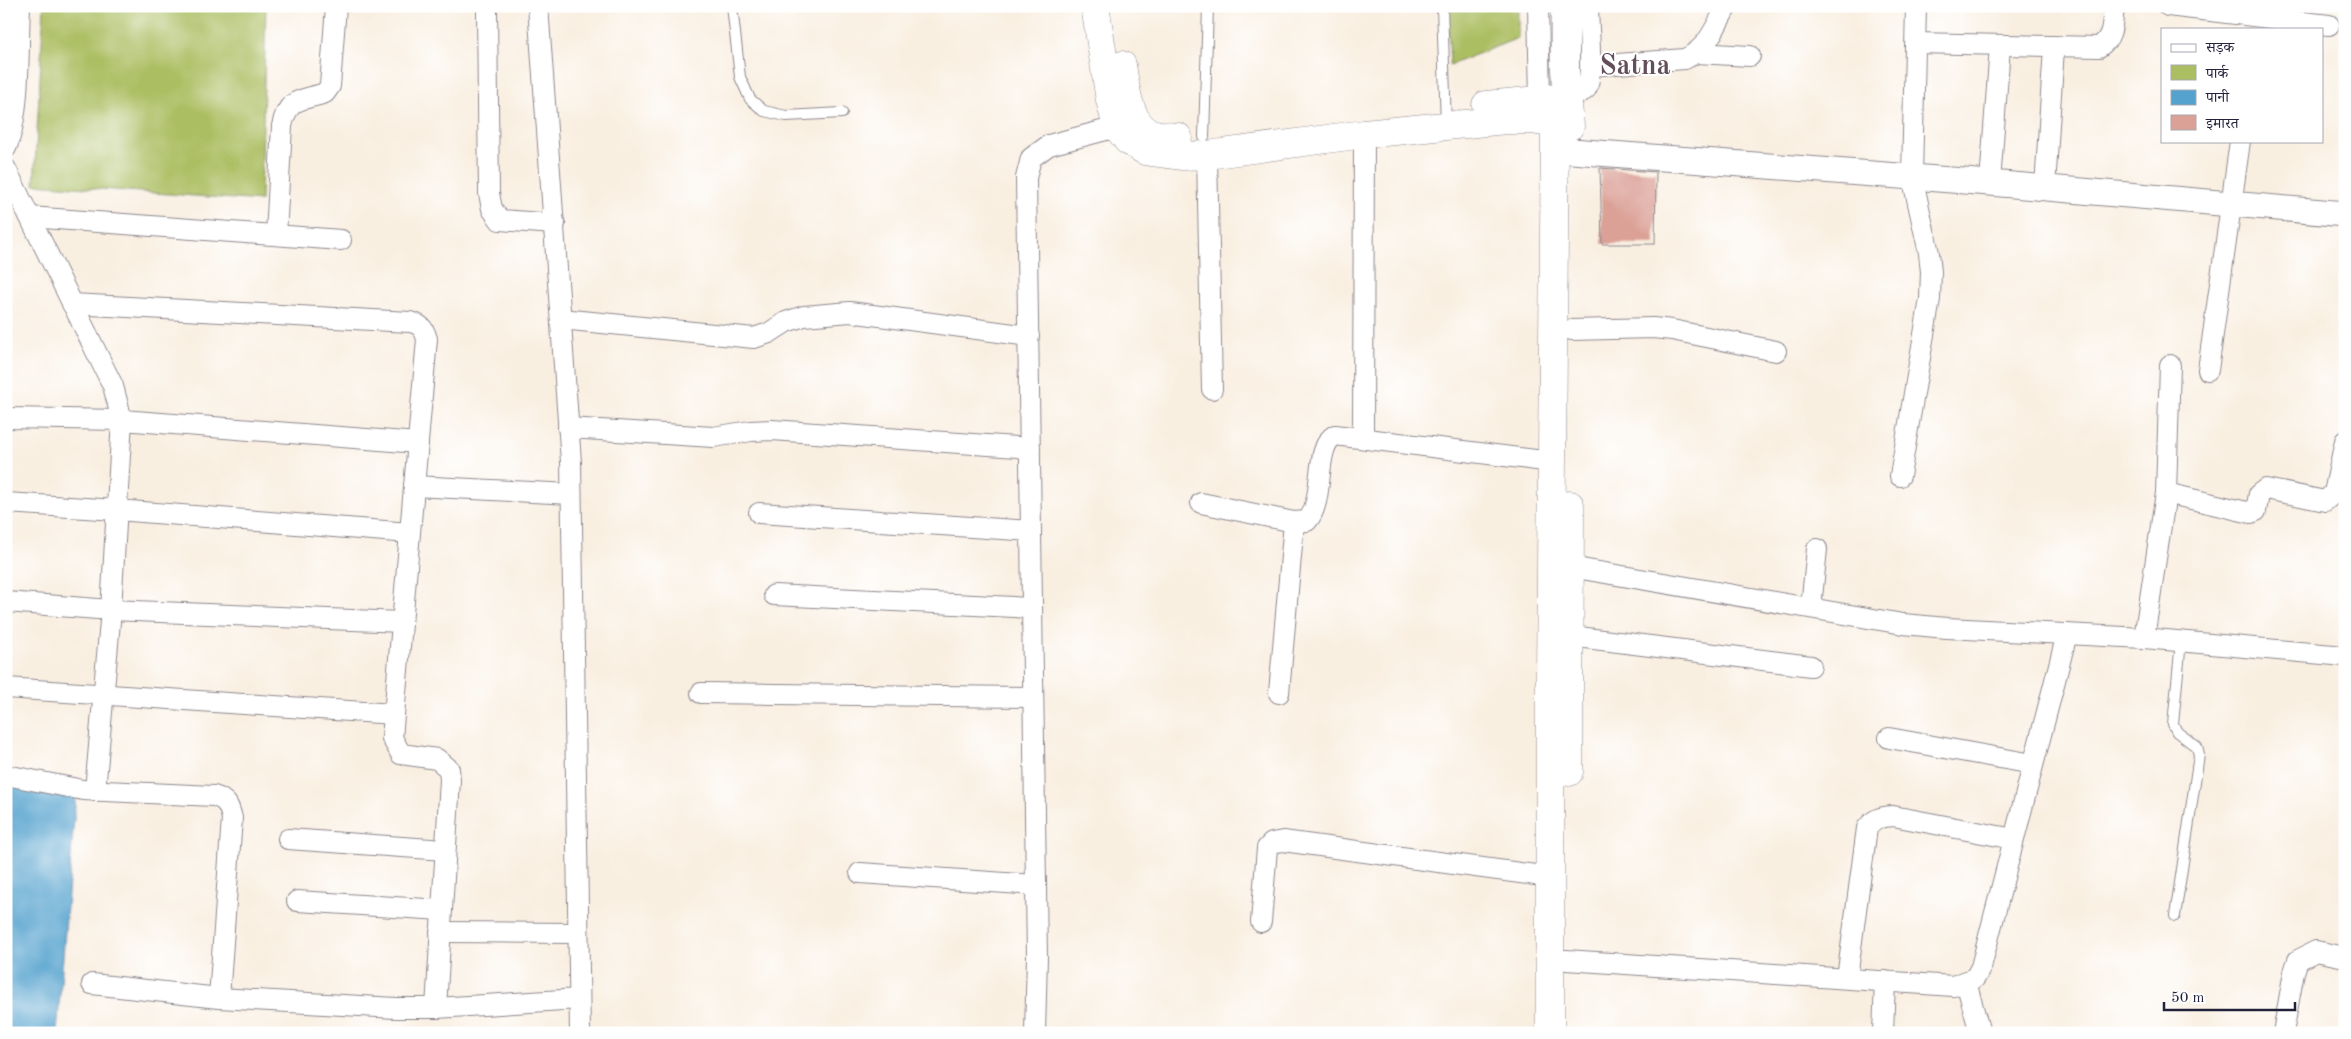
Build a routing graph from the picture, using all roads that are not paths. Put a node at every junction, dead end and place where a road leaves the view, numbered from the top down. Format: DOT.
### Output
graph roads {
  1 [pos="20,6"];
  2 [pos="336,6"];
  3 [pos="538,6"];
  4 [pos="732,6"];
  5 [pos="1095,6"];
  6 [pos="1112,6"];
  7 [pos="1208,6"];
  8 [pos="1442,6"];
  9 [pos="1538,6"];
  10 [pos="1565,6"];
  11 [pos="1588,6"];
  12 [pos="1727,6"];
  13 [pos="1916,6"];
  14 [pos="2114,6"];
  15 [pos="2168,6"];
  16 [pos="487,10"];
  17 [pos="2254,23"];
  18 [pos="2329,25"];
  19 [pos="1916,43"];
  20 [pos="2000,46"];
  21 [pos="2054,48"];
  22 [pos="1697,53"];
  23 [pos="1750,56"];
  24 [pos="1573,64"];
  25 [pos="842,113"];
  26 [pos="1560,116"];
  27 [pos="1446,118"];
  28 [pos="1117,127"];
  29 [pos="1364,134"];
  30 [pos="2240,142"];
  31 [pos="1205,146"];
  32 [pos="6,148"];
  33 [pos="6,169"];
  34 [pos="1912,176"];
  35 [pos="1990,183"];
  36 [pos="2045,187"];
  37 [pos="2233,202"];
  38 [pos="2345,214"];
  39 [pos="30,217"];
  40 [pos="555,224"];
  41 [pos="276,235"];
  42 [pos="341,240"];
  43 [pos="72,304"];
  44 [pos="561,320"];
  45 [pos="1571,330"];
  46 [pos="1028,336"];
  47 [pos="1776,351"];
  48 [pos="2170,365"];
  49 [pos="2208,370"];
  50 [pos="1212,389"];
  51 [pos="6,418"];
  52 [pos="122,420"];
  53 [pos="568,428"];
  54 [pos="1363,437"];
  55 [pos="2345,441"];
  56 [pos="418,443"];
  57 [pos="1030,448"];
  58 [pos="1552,462"];
  59 [pos="1900,476"];
  60 [pos="414,486"];
  61 [pos="2166,493"];
  62 [pos="571,494"];
  63 [pos="6,503"];
  64 [pos="1201,503"];
  65 [pos="117,510"];
  66 [pos="759,513"];
  67 [pos="1294,522"];
  68 [pos="1031,531"];
  69 [pos="410,533"];
  70 [pos="1817,549"];
  71 [pos="1570,567"];
  72 [pos="774,595"];
  73 [pos="6,602"];
  74 [pos="1811,607"];
  75 [pos="1032,608"];
  76 [pos="111,610"];
  77 [pos="402,622"];
  78 [pos="2067,634"];
  79 [pos="1570,636"];
  80 [pos="2144,638"];
  81 [pos="2180,641"];
  82 [pos="2345,656"];
  83 [pos="1811,666"];
  84 [pos="6,688"];
  85 [pos="701,693"];
  86 [pos="1279,693"];
  87 [pos="104,695"];
  88 [pos="1033,697"];
  89 [pos="394,714"];
  90 [pos="1889,738"];
  91 [pos="2033,764"];
  92 [pos="6,775"];
  93 [pos="96,791"];
  94 [pos="2014,839"];
  95 [pos="288,840"];
  96 [pos="445,850"];
  97 [pos="860,872"];
  98 [pos="1550,877"];
  99 [pos="1036,886"];
  100 [pos="297,901"];
  101 [pos="442,910"];
  102 [pos="2176,916"];
  103 [pos="1261,922"];
  104 [pos="440,932"];
  105 [pos="578,933"];
  106 [pos="2345,957"];
  107 [pos="1566,960"];
  108 [pos="1847,978"];
  109 [pos="1885,981"];
  110 [pos="1966,982"];
  111 [pos="92,984"];
  112 [pos="219,998"];
  113 [pos="579,999"];
  114 [pos="436,1008"];
  115 [pos="580,1033"];
  116 [pos="1035,1033"];
  117 [pos="1550,1033"];
  118 [pos="1566,1033"];
  119 [pos="1883,1033"];
  120 [pos="1980,1033"];
  121 [pos="2283,1033"];
  1 -- 32 [label="street"];
  2 -- 41 [label="street"];
  3 -- 40 [label="street"];
  4 -- 25 [label="lane"];
  5 -- 28 [label="main road"];
  6 -- 31 [label="main road"];
  7 -- 31 [label="lane"];
  8 -- 27 [label="lane"];
  9 -- 26 [label="street"];
  10 -- 24 [label="main road"];
  11 -- 24 [label="street"];
  12 -- 22 [label="street"];
  13 -- 19 [label="street"];
  14 -- 21 [label="street"];
  15 -- 17 [label="street"];
  16 -- 40 [label="street"];
  17 -- 18 [label="street"];
  19 -- 20 [label="street"];
  19 -- 34 [label="street"];
  20 -- 21 [label="street"];
  20 -- 35 [label="street"];
  21 -- 36 [label="street"];
  22 -- 23 [label="street"];
  22 -- 24 [label="street"];
  24 -- 26 [label="main road"];
  26 -- 27 [label="main road"];
  26 -- 34 [label="street"];
  26 -- 45 [label="main road"];
  26 -- 58 [label="main road"];
  27 -- 29 [label="main road"];
  27 -- 31 [label="main road"];
  28 -- 31 [label="main road"];
  28 -- 46 [label="street"];
  29 -- 31 [label="main road"];
  29 -- 54 [label="street"];
  30 -- 37 [label="street"];
  31 -- 50 [label="street"];
  33 -- 39 [label="street"];
  34 -- 35 [label="street"];
  34 -- 59 [label="street"];
  35 -- 36 [label="street"];
  36 -- 37 [label="street"];
  37 -- 38 [label="street"];
  37 -- 49 [label="street"];
  39 -- 41 [label="street"];
  39 -- 43 [label="street"];
  40 -- 44 [label="street"];
  41 -- 42 [label="street"];
  43 -- 52 [label="street"];
  43 -- 56 [label="street"];
  44 -- 46 [label="street"];
  44 -- 53 [label="street"];
  45 -- 47 [label="street"];
  45 -- 71 [label="main road"];
  46 -- 57 [label="street"];
  48 -- 61 [label="street"];
  51 -- 52 [label="street"];
  52 -- 56 [label="street"];
  52 -- 65 [label="street"];
  53 -- 57 [label="street"];
  53 -- 62 [label="street"];
  54 -- 58 [label="street"];
  54 -- 67 [label="street"];
  55 -- 61 [label="street"];
  56 -- 60 [label="street"];
  57 -- 68 [label="street"];
  58 -- 98 [label="main road"];
  60 -- 62 [label="street"];
  60 -- 69 [label="street"];
  61 -- 80 [label="street"];
  62 -- 105 [label="street"];
  63 -- 65 [label="street"];
  64 -- 67 [label="street"];
  65 -- 69 [label="street"];
  65 -- 76 [label="street"];
  66 -- 68 [label="street"];
  67 -- 86 [label="street"];
  68 -- 75 [label="street"];
  69 -- 77 [label="street"];
  70 -- 74 [label="street"];
  71 -- 74 [label="street"];
  71 -- 79 [label="main road"];
  72 -- 75 [label="street"];
  73 -- 76 [label="street"];
  74 -- 78 [label="street"];
  75 -- 88 [label="street"];
  76 -- 77 [label="street"];
  76 -- 87 [label="street"];
  77 -- 89 [label="street"];
  78 -- 80 [label="street"];
  78 -- 91 [label="street"];
  79 -- 83 [label="street"];
  79 -- 107 [label="main road"];
  80 -- 81 [label="street"];
  81 -- 82 [label="street"];
  81 -- 102 [label="lane"];
  84 -- 87 [label="street"];
  85 -- 88 [label="street"];
  87 -- 89 [label="street"];
  87 -- 93 [label="street"];
  88 -- 99 [label="street"];
  89 -- 96 [label="street"];
  90 -- 91 [label="street"];
  91 -- 94 [label="street"];
  92 -- 93 [label="street"];
  93 -- 112 [label="street"];
  94 -- 108 [label="street"];
  94 -- 110 [label="street"];
  95 -- 96 [label="street"];
  96 -- 101 [label="street"];
  97 -- 99 [label="street"];
  98 -- 103 [label="street"];
  98 -- 117 [label="main road"];
  99 -- 116 [label="street"];
  100 -- 101 [label="street"];
  101 -- 104 [label="street"];
  104 -- 105 [label="street"];
  104 -- 114 [label="street"];
  105 -- 113 [label="street"];
  106 -- 121 [label="street"];
  107 -- 108 [label="street"];
  107 -- 118 [label="main road"];
  108 -- 109 [label="street"];
  109 -- 110 [label="street"];
  109 -- 119 [label="street"];
  110 -- 120 [label="street"];
  111 -- 112 [label="street"];
  112 -- 114 [label="street"];
  113 -- 114 [label="street"];
  113 -- 115 [label="street"];
}
